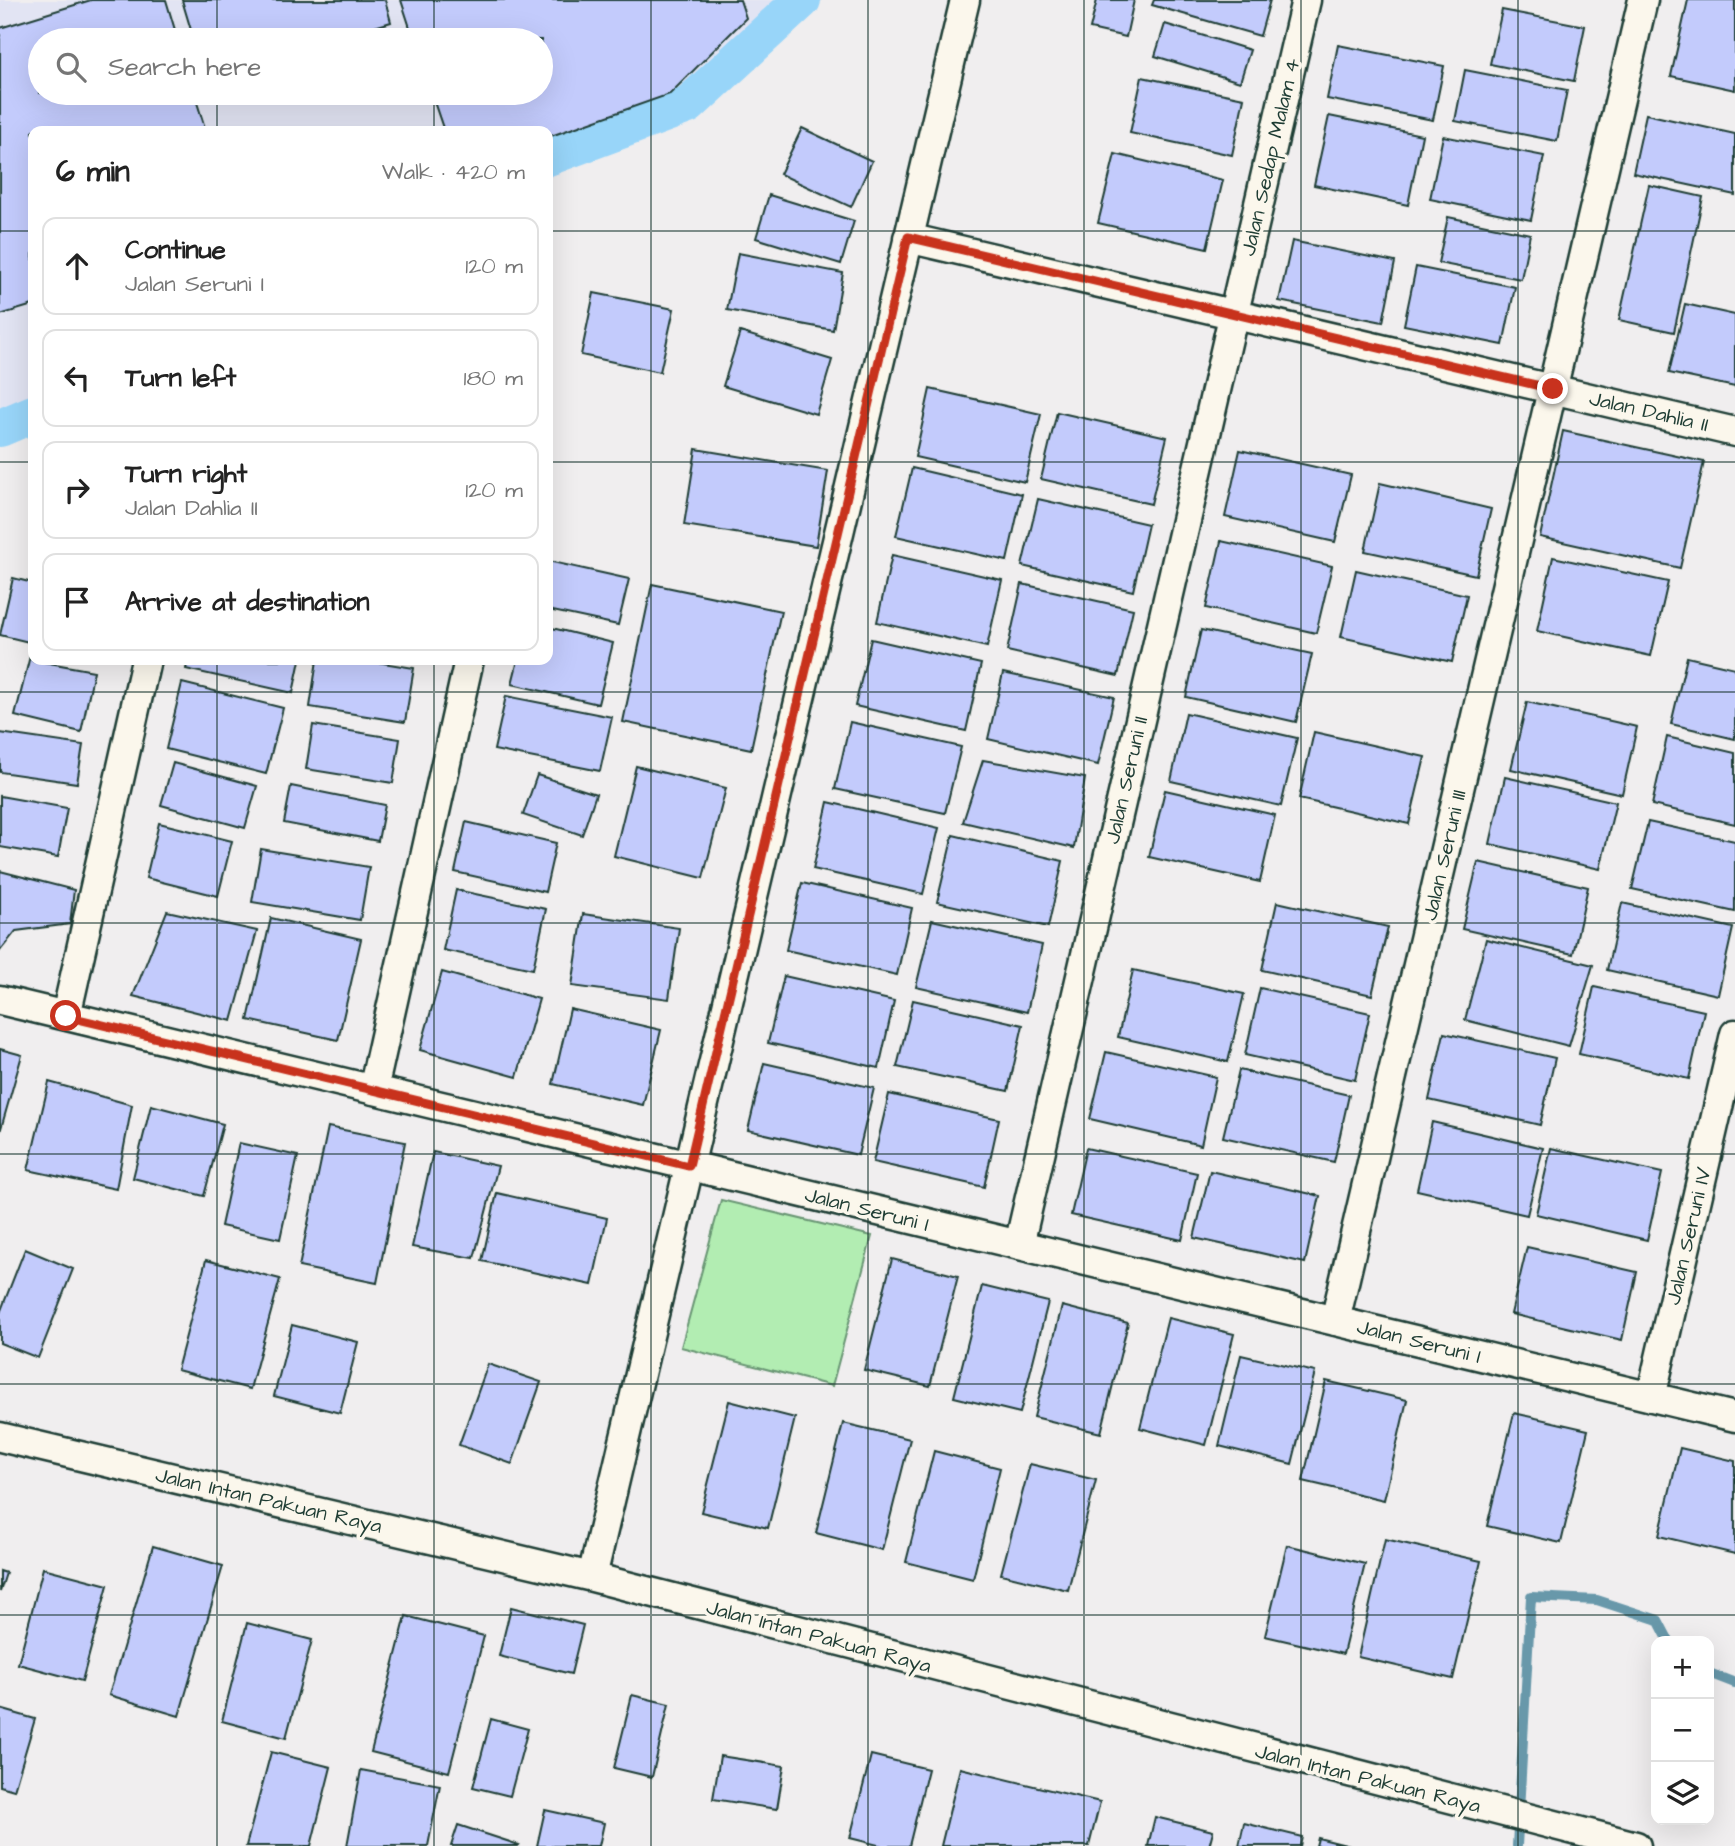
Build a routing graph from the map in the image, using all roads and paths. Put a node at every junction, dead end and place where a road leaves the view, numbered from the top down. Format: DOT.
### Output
graph roads {
  1 [pos="965,0"];
  2 [pos="1306,0"];
  3 [pos="1643,0"];
  4 [pos="908,237"];
  5 [pos="1234,314"];
  6 [pos="1553,389"];
  7 [pos="1735,432"];
  8 [pos="145,665"];
  9 [pos="468,665"];
  10 [pos="0,1000"];
  11 [pos="66,1016"];
  12 [pos="1735,1034"];
  13 [pos="373,1090"];
  14 [pos="689,1166"];
  15 [pos="1019,1245"];
  16 [pos="1335,1321"];
  17 [pos="1651,1396"];
  18 [pos="1735,1417"];
  19 [pos="0,1437"];
  20 [pos="592,1577"];
  21 [pos="1594,1841"];
  22 [pos="1636,1846"];
  1 -- 4 [label="street"];
  2 -- 5 [label="street, Jalan Sedap Malam 4"];
  3 -- 6 [label="street, Jalan Seruni III"];
  4 -- 5 [label="street, Jalan Dahlia II"];
  4 -- 14 [label="street"];
  5 -- 6 [label="street, Jalan Dahlia II"];
  5 -- 15 [label="street, Jalan Seruni II"];
  6 -- 7 [label="street, Jalan Dahlia II"];
  6 -- 16 [label="street, Jalan Seruni III"];
  8 -- 11 [label="street"];
  9 -- 13 [label="street"];
  10 -- 11 [label="street, Jalan Seruni I"];
  11 -- 13 [label="street, Jalan Seruni I"];
  12 -- 17 [label="street, Jalan Seruni IV"];
  13 -- 14 [label="street, Jalan Seruni I"];
  14 -- 15 [label="street, Jalan Seruni I"];
  14 -- 20 [label="street"];
  15 -- 16 [label="street, Jalan Seruni I"];
  16 -- 17 [label="street, Jalan Seruni I"];
  17 -- 18 [label="street, Jalan Seruni I"];
  19 -- 20 [label="street, Jalan Intan Pakuan Raya"];
  20 -- 21 [label="street, Jalan Intan Pakuan Raya"];
  21 -- 22 [label="street, Jalan Intan Pakuan Raya"];
}
